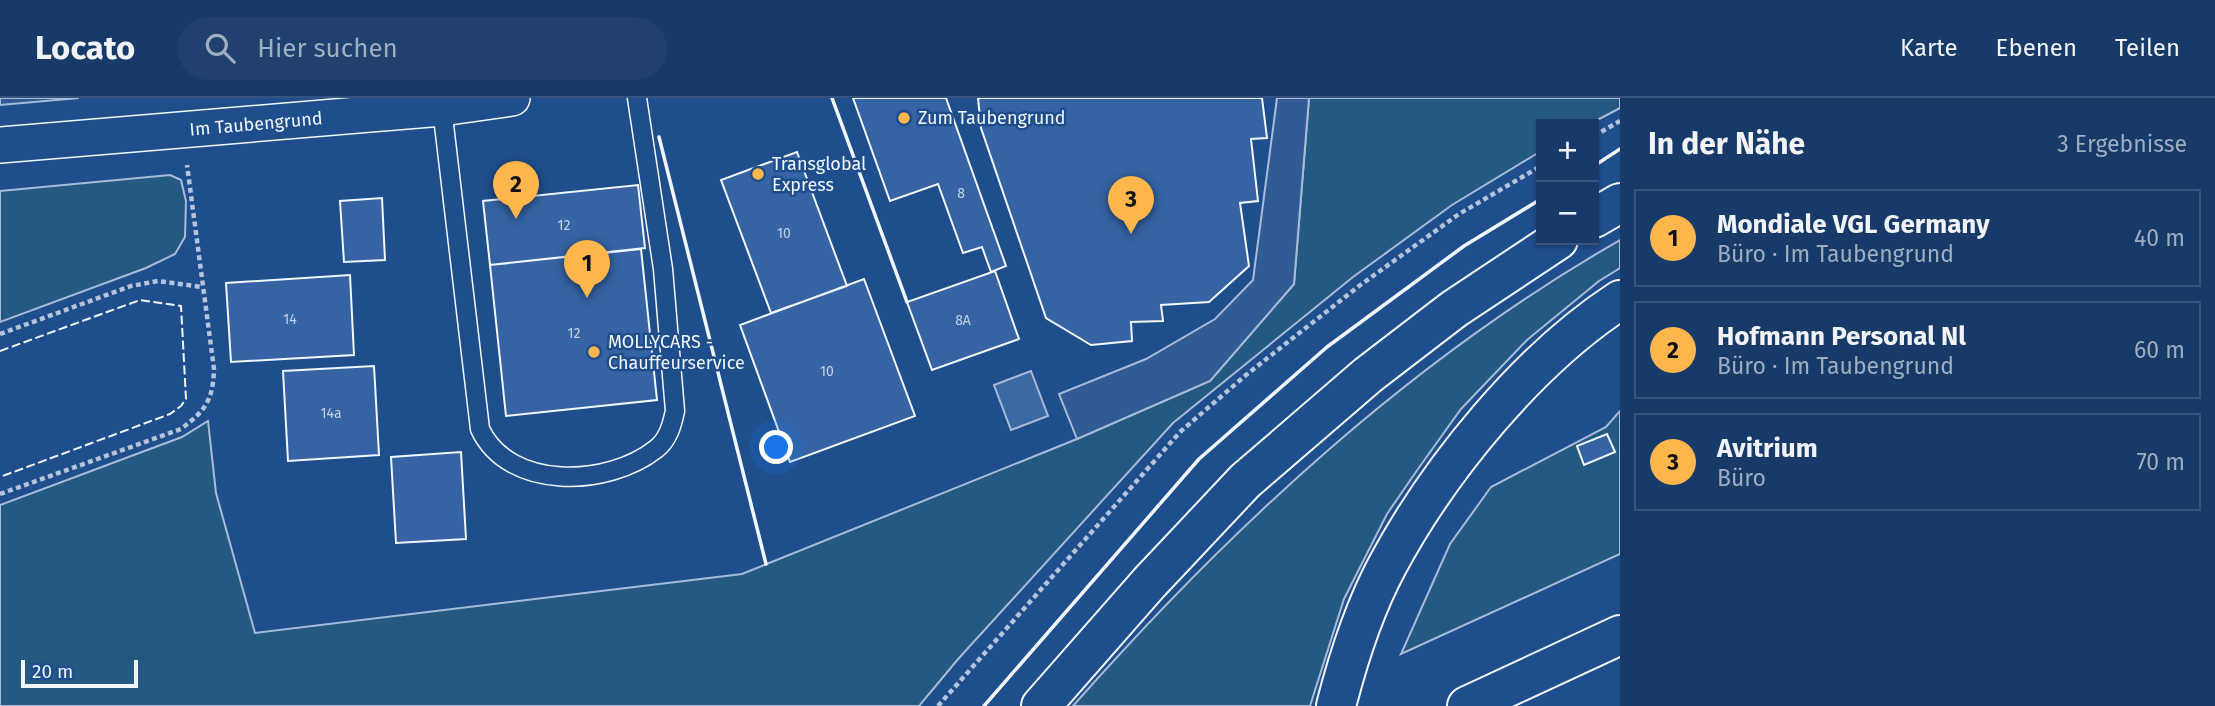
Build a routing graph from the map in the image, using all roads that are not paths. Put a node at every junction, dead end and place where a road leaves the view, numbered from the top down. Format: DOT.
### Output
graph roads {
  1 [pos="512,98"];
  2 [pos="637,98"];
  3 [pos="422,106"];
  4 [pos="0,145"];
  5 [pos="1620,203"];
  6 [pos="1599,215"];
  7 [pos="1551,245"];
  8 [pos="1620,300"];
  9 [pos="1620,635"];
  10 [pos="1041,706"];
  11 [pos="1336,706"];
  12 [pos="1467,706"];
  1 -- 3 [label="street, Im Taubengrund"];
  2 -- 3 [label="lane"];
  3 -- 4 [label="street, Im Taubengrund"];
  5 -- 6 [label="highway"];
  7 -- 10 [label="highway"];
  8 -- 11 [label="highway"];
  9 -- 12 [label="highway"];
}
